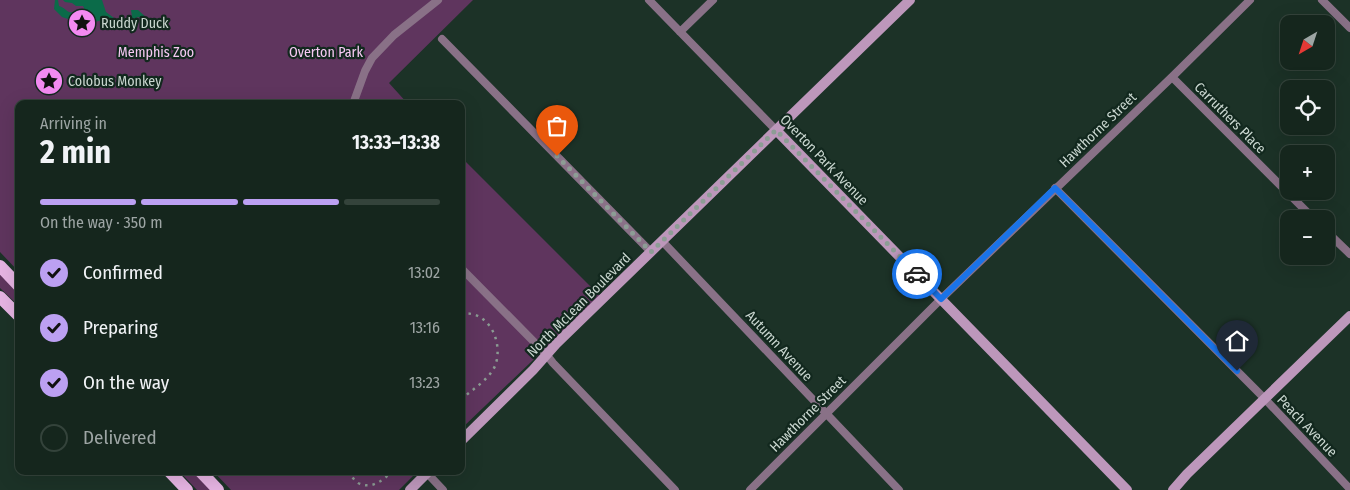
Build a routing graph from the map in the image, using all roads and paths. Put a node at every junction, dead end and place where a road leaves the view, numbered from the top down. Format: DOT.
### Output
graph roads {
  1 [pos="438,0"];
  2 [pos="649,0"];
  3 [pos="713,0"];
  4 [pos="910,0"];
  5 [pos="1250,0"];
  6 [pos="1322,0"];
  7 [pos="1350,28"];
  8 [pos="680,32"];
  9 [pos="442,39"];
  10 [pos="1172,77"];
  11 [pos="354,100"];
  12 [pos="776,130"];
  13 [pos="1055,188"];
  14 [pos="1305,210"];
  15 [pos="1335,240"];
  16 [pos="662,241"];
  17 [pos="651,252"];
  18 [pos="1350,254"];
  19 [pos="0,266"];
  20 [pos="465,272"];
  21 [pos="15,282"];
  22 [pos="0,297"];
  23 [pos="941,299"];
  24 [pos="15,312"];
  25 [pos="1350,316"];
  26 [pos="546,354"];
  27 [pos="1265,399"];
  28 [pos="825,414"];
  29 [pos="465,437"];
  30 [pos="173,475"];
  31 [pos="204,475"];
  32 [pos="425,475"];
  33 [pos="430,475"];
  34 [pos="1350,489"];
  35 [pos="187,490"];
  36 [pos="218,490"];
  37 [pos="410,490"];
  38 [pos="443,490"];
  39 [pos="675,490"];
  40 [pos="750,490"];
  41 [pos="899,490"];
  42 [pos="1127,490"];
  43 [pos="1173,490"];
  1 -- 11 [label="street"];
  2 -- 8 [label="street, Overton Park Avenue"];
  3 -- 8 [label="street"];
  4 -- 12 [label="street, North McLean Boulevard"];
  5 -- 10 [label="street, Hawthorne Street"];
  6 -- 7 [label="street"];
  8 -- 12 [label="street, Overton Park Avenue"];
  9 -- 17 [label="street"];
  10 -- 13 [label="street, Hawthorne Street"];
  10 -- 14 [label="street, Carruthers Place"];
  12 -- 16 [label="street, North McLean Boulevard"];
  12 -- 23 [label="street, Overton Park Avenue"];
  13 -- 23 [label="street, Hawthorne Street"];
  13 -- 27 [label="street, Peach Avenue"];
  15 -- 18 [label="street"];
  16 -- 17 [label="street, North McLean Boulevard"];
  16 -- 28 [label="street, Autumn Avenue"];
  17 -- 26 [label="street, North McLean Boulevard"];
  19 -- 21 [label="main road"];
  20 -- 26 [label="street"];
  22 -- 24 [label="main road"];
  23 -- 28 [label="street, Hawthorne Street"];
  23 -- 42 [label="street, Overton Park Avenue"];
  25 -- 27 [label="street"];
  26 -- 29 [label="street, North McLean Boulevard"];
  26 -- 39 [label="street"];
  27 -- 34 [label="street, Peach Avenue"];
  27 -- 43 [label="street"];
  28 -- 40 [label="street, Hawthorne Street"];
  28 -- 41 [label="street, Autumn Avenue"];
  30 -- 35 [label="main road"];
  31 -- 36 [label="main road"];
  32 -- 37 [label="street"];
  33 -- 38 [label="street"];
}
